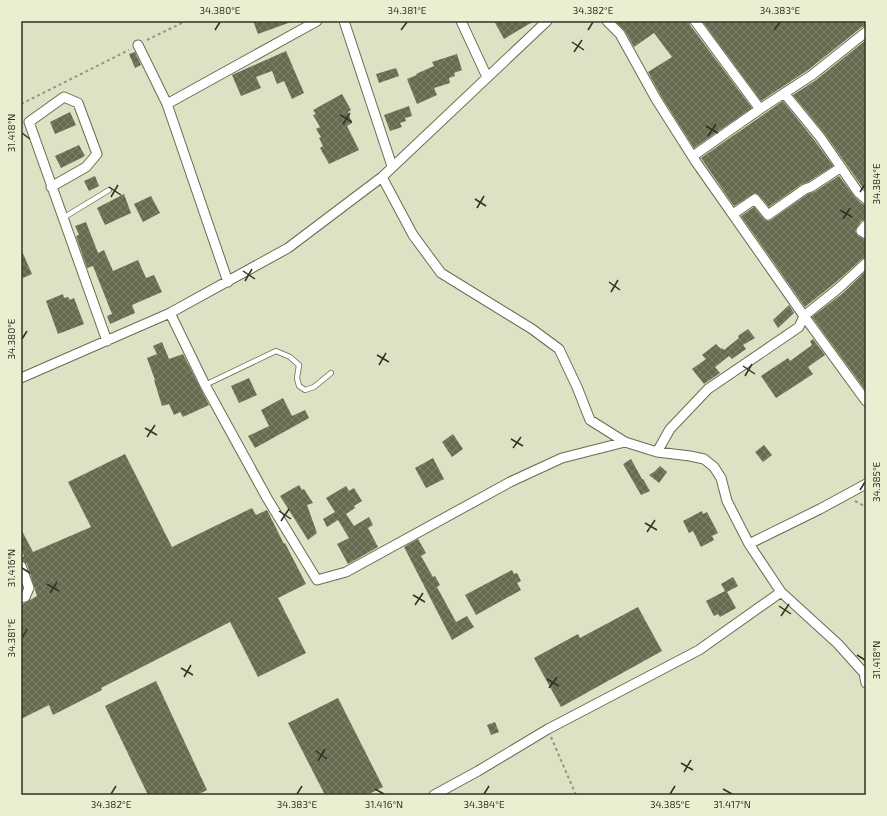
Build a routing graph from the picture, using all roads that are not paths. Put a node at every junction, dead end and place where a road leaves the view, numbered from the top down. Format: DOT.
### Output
graph roads {
  1 [pos="317,21"];
  2 [pos="344,21"];
  3 [pos="461,21"];
  4 [pos="547,21"];
  5 [pos="608,21"];
  6 [pos="695,21"];
  7 [pos="866,32"];
  8 [pos="138,45"];
  9 [pos="487,77"];
  10 [pos="784,93"];
  11 [pos="167,104"];
  12 [pos="760,108"];
  13 [pos="693,156"];
  14 [pos="392,166"];
  15 [pos="840,168"];
  16 [pos="382,176"];
  17 [pos="51,187"];
  18 [pos="109,190"];
  19 [pos="866,199"];
  20 [pos="733,214"];
  21 [pos="63,218"];
  22 [pos="866,225"];
  23 [pos="866,234"];
  24 [pos="866,263"];
  25 [pos="228,282"];
  26 [pos="170,314"];
  27 [pos="804,316"];
  28 [pos="107,341"];
  29 [pos="331,373"];
  30 [pos="21,378"];
  31 [pos="205,384"];
  32 [pos="866,401"];
  33 [pos="625,442"];
  34 [pos="657,452"];
  35 [pos="866,484"];
  36 [pos="749,544"];
  37 [pos="21,566"];
  38 [pos="781,592"];
  39 [pos="21,598"];
  40 [pos="866,683"];
  41 [pos="434,795"];
  1 -- 11 [label="street"];
  2 -- 14 [label="street"];
  3 -- 9 [label="street"];
  4 -- 9 [label="street"];
  5 -- 13 [label="street"];
  6 -- 12 [label="street"];
  7 -- 10 [label="street"];
  8 -- 11 [label="street"];
  9 -- 14 [label="street"];
  10 -- 12 [label="street"];
  10 -- 15 [label="street"];
  11 -- 25 [label="street"];
  12 -- 13 [label="street"];
  13 -- 20 [label="street"];
  14 -- 16 [label="street"];
  15 -- 19 [label="street"];
  15 -- 20 [label="street"];
  16 -- 25 [label="street"];
  16 -- 33 [label="street"];
  17 -- 17 [label="street"];
  17 -- 21 [label="street"];
  18 -- 21 [label="lane"];
  20 -- 27 [label="street"];
  21 -- 28 [label="street"];
  22 -- 23 [label="street"];
  24 -- 27 [label="street"];
  25 -- 26 [label="street"];
  26 -- 28 [label="street"];
  26 -- 31 [label="street"];
  27 -- 32 [label="street"];
  27 -- 34 [label="street"];
  28 -- 30 [label="street"];
  29 -- 31 [label="lane"];
  31 -- 33 [label="street"];
  33 -- 34 [label="street"];
  34 -- 36 [label="street"];
  35 -- 36 [label="street"];
  36 -- 38 [label="street"];
  37 -- 39 [label="street"];
  38 -- 40 [label="street"];
  38 -- 41 [label="street"];
}
